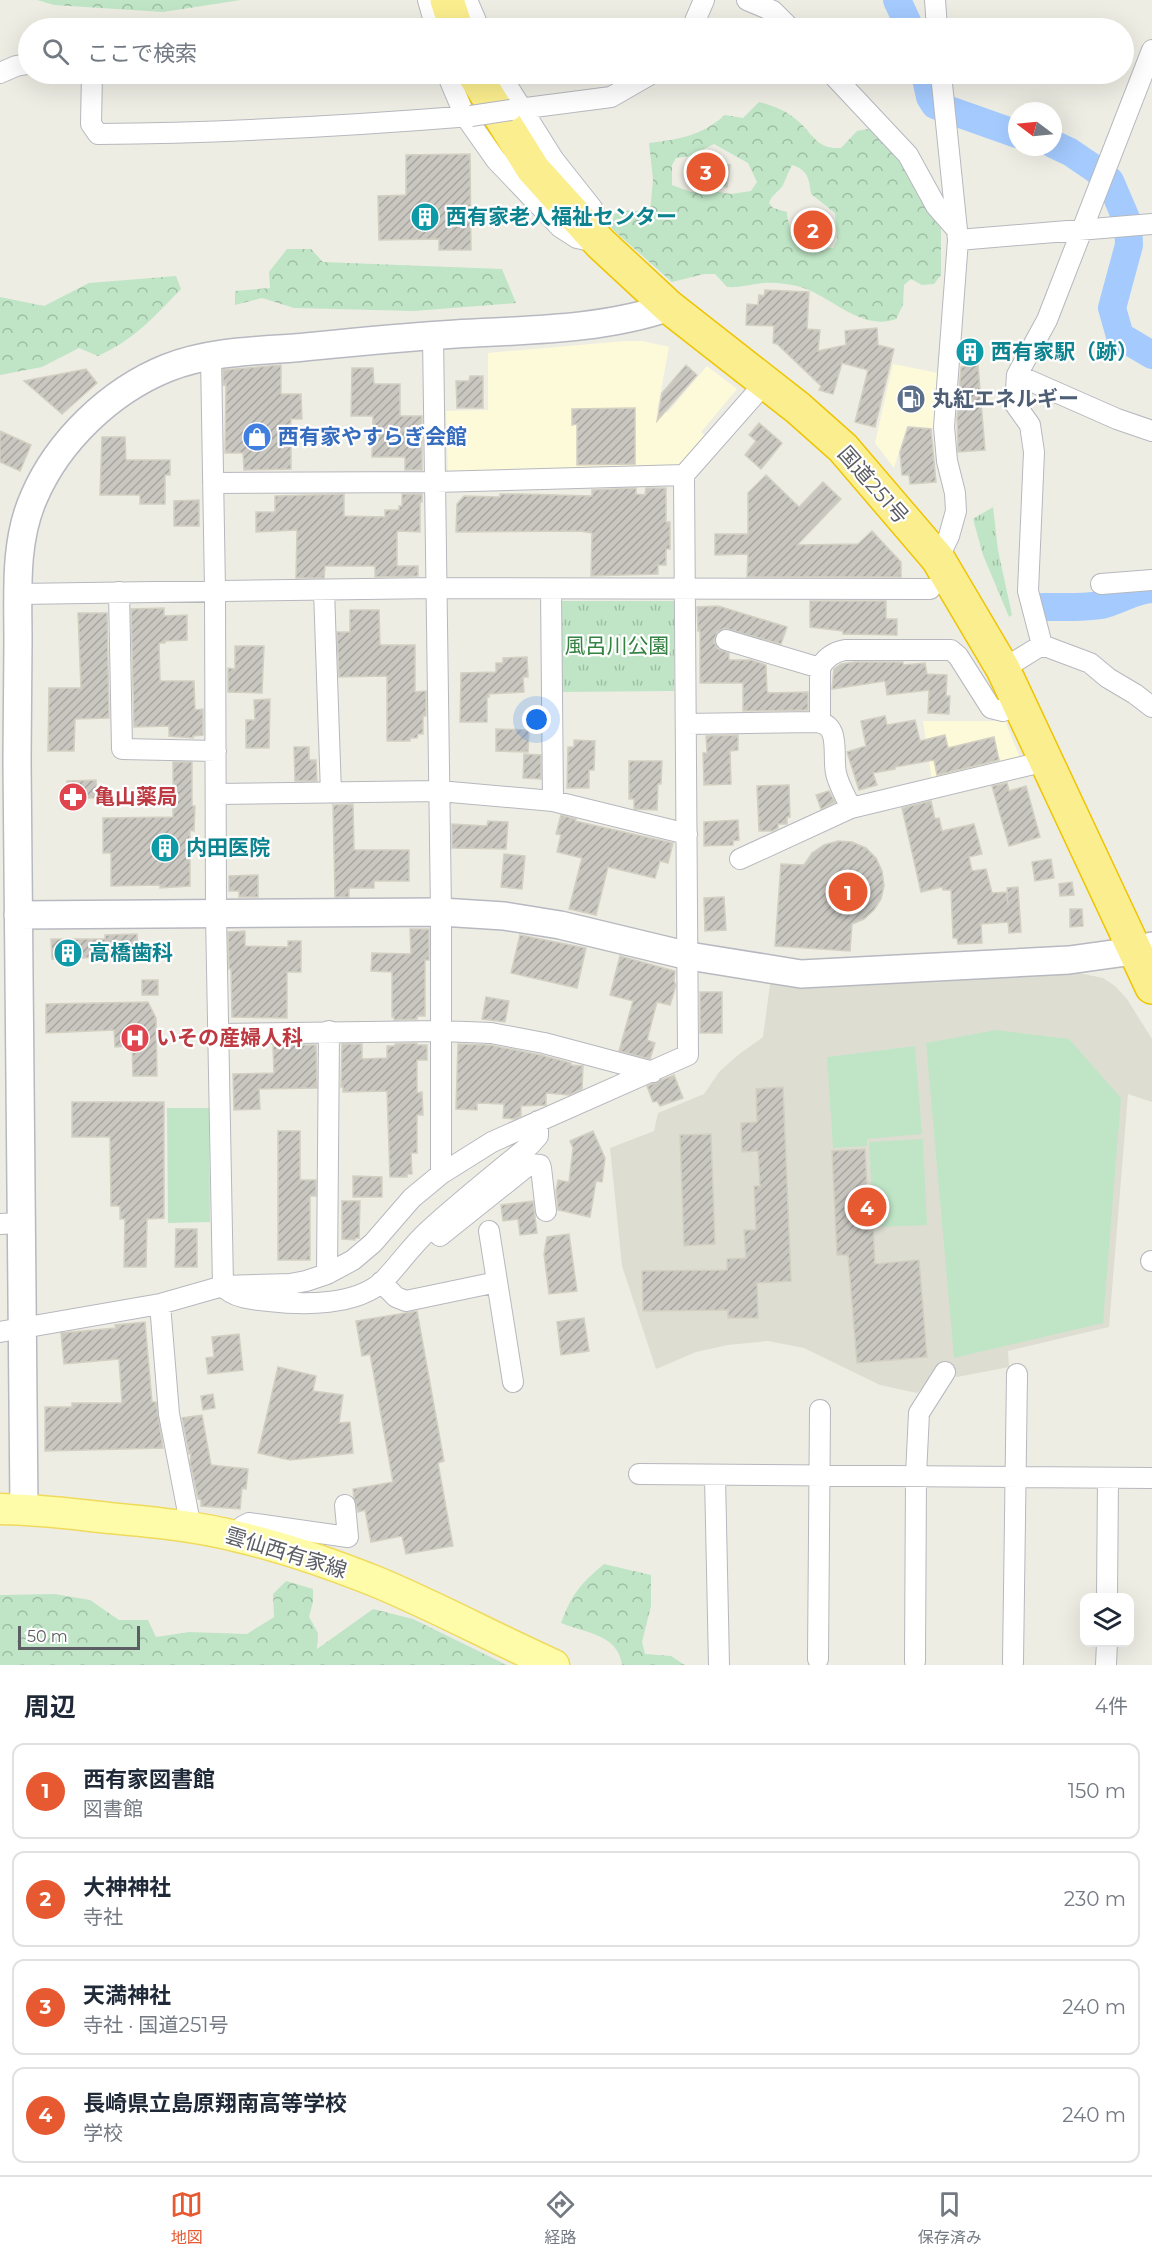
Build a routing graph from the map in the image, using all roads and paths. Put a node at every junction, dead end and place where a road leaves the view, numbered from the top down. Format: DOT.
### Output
graph roads {
  1 [pos="428,0"];
  2 [pos="447,0"];
  3 [pos="467,0"];
  4 [pos="704,0"];
  5 [pos="747,0"];
  6 [pos="935,0"];
  7 [pos="432,18"];
  8 [pos="453,18"];
  9 [pos="475,18"];
  10 [pos="696,18"];
  11 [pos="780,18"];
  12 [pos="936,18"];
  13 [pos="1152,50"];
  14 [pos="18,66"];
  15 [pos="0,73"];
  16 [pos="92,84"];
  17 [pos="452,84"];
  18 [pos="480,84"];
  19 [pos="505,84"];
  20 [pos="634,84"];
  21 [pos="841,84"];
  22 [pos="942,84"];
  23 [pos="516,109"];
  24 [pos="468,116"];
  25 [pos="1138,225"];
  26 [pos="1082,230"];
  27 [pos="958,235"];
  28 [pos="600,243"];
  29 [pos="669,307"];
  30 [pos="433,336"];
  31 [pos="211,356"];
  32 [pos="1017,375"];
  33 [pos="764,384"];
  34 [pos="1152,430"];
  35 [pos="684,475"];
  36 [pos="435,482"];
  37 [pos="213,483"];
  38 [pos="934,574"];
  39 [pos="1152,580"];
  40 [pos="1101,584"];
  41 [pos="437,588"];
  42 [pos="215,590"];
  43 [pos="324,590"];
  44 [pos="551,590"];
  45 [pos="685,590"];
  46 [pos="119,592"];
  47 [pos="18,594"];
  48 [pos="726,640"];
  49 [pos="1042,645"];
  50 [pos="820,668"];
  51 [pos="1004,669"];
  52 [pos="1020,705"];
  53 [pos="1152,707"];
  54 [pos="820,722"];
  55 [pos="686,724"];
  56 [pos="9,748"];
  57 [pos="216,751"];
  58 [pos="1046,761"];
  59 [pos="439,791"];
  60 [pos="331,793"];
  61 [pos="216,794"];
  62 [pos="553,801"];
  63 [pos="851,808"];
  64 [pos="687,834"];
  65 [pos="740,859"];
  66 [pos="441,912"];
  67 [pos="18,915"];
  68 [pos="216,915"];
  69 [pos="1143,949"];
  70 [pos="689,956"];
  71 [pos="1152,987"];
  72 [pos="441,1030"];
  73 [pos="329,1031"];
  74 [pos="218,1034"];
  75 [pos="652,1072"];
  76 [pos="538,1121"];
  77 [pos="441,1174"];
  78 [pos="546,1210"];
  79 [pos="11,1223"];
  80 [pos="489,1231"];
  81 [pos="426,1233"];
  82 [pos="327,1274"];
  83 [pos="381,1282"];
  84 [pos="497,1282"];
  85 [pos="223,1286"];
  86 [pos="160,1304"];
  87 [pos="11,1331"];
  88 [pos="945,1372"];
  89 [pos="1017,1374"];
  90 [pos="513,1382"];
  91 [pos="820,1410"];
  92 [pos="639,1474"];
  93 [pos="820,1475"];
  94 [pos="916,1475"];
  95 [pos="715,1476"];
  96 [pos="1015,1477"];
  97 [pos="1108,1478"];
  98 [pos="1152,1478"];
  99 [pos="345,1505"];
  100 [pos="12,1509"];
  101 [pos="191,1528"];
  102 [pos="237,1536"];
  103 [pos="1107,1593"];
  104 [pos="1107,1647"];
  105 [pos="818,1659"];
  106 [pos="915,1661"];
  107 [pos="1013,1662"];
  108 [pos="554,1665"];
  109 [pos="719,1665"];
  110 [pos="1106,1665"];
  1 -- 7 [label="street"];
  2 -- 8 [label="highway"];
  3 -- 9 [label="street"];
  4 -- 10 [label="street"];
  5 -- 11 [label="street"];
  6 -- 12 [label="street"];
  13 -- 26 [label="street"];
  14 -- 15 [label="street"];
  16 -- 24 [label="street"];
  17 -- 24 [label="street"];
  18 -- 28 [label="highway, 国道251号"];
  19 -- 23 [label="street"];
  20 -- 23 [label="street"];
  21 -- 27 [label="street"];
  22 -- 27 [label="street"];
  23 -- 24 [label="street, bridge"];
  23 -- 28 [label="street"];
  24 -- 28 [label="street"];
  25 -- 26 [label="street"];
  26 -- 27 [label="street"];
  26 -- 32 [label="street"];
  27 -- 38 [label="street"];
  28 -- 29 [label="highway, 国道251号"];
  29 -- 30 [label="street"];
  29 -- 33 [label="highway, 国道251号"];
  30 -- 31 [label="street"];
  30 -- 36 [label="street"];
  31 -- 37 [label="street"];
  31 -- 47 [label="street"];
  32 -- 34 [label="street"];
  32 -- 49 [label="street"];
  33 -- 35 [label="street"];
  33 -- 38 [label="highway, 国道251号"];
  35 -- 36 [label="street"];
  35 -- 45 [label="street"];
  36 -- 37 [label="street"];
  36 -- 41 [label="street"];
  37 -- 42 [label="street"];
  38 -- 45 [label="street"];
  38 -- 51 [label="highway, 国道251号"];
  39 -- 40 [label="street"];
  41 -- 43 [label="street"];
  41 -- 44 [label="street"];
  41 -- 59 [label="street"];
  42 -- 43 [label="street"];
  42 -- 46 [label="street"];
  42 -- 57 [label="street"];
  43 -- 60 [label="street"];
  44 -- 45 [label="street"];
  44 -- 62 [label="street"];
  45 -- 55 [label="street"];
  46 -- 47 [label="street"];
  46 -- 57 [label="street"];
  47 -- 56 [label="street"];
  48 -- 50 [label="street"];
  49 -- 51 [label="street"];
  49 -- 53 [label="street"];
  50 -- 52 [label="street"];
  50 -- 54 [label="street"];
  51 -- 52 [label="highway, 国道251号"];
  52 -- 58 [label="highway, 国道251号"];
  54 -- 55 [label="street"];
  54 -- 63 [label="street"];
  55 -- 64 [label="street"];
  56 -- 67 [label="street"];
  57 -- 61 [label="street"];
  58 -- 63 [label="street"];
  58 -- 69 [label="highway, 国道251号"];
  59 -- 60 [label="street"];
  59 -- 62 [label="street"];
  59 -- 66 [label="street"];
  60 -- 61 [label="street"];
  61 -- 68 [label="street"];
  62 -- 64 [label="street"];
  63 -- 65 [label="street"];
  64 -- 70 [label="street"];
  66 -- 68 [label="street"];
  66 -- 70 [label="street"];
  66 -- 72 [label="street"];
  67 -- 68 [label="street"];
  67 -- 79 [label="street"];
  68 -- 74 [label="street"];
  69 -- 70 [label="street"];
  69 -- 71 [label="highway, 国道251号"];
  70 -- 75 [label="street"];
  72 -- 73 [label="street"];
  72 -- 75 [label="street"];
  72 -- 77 [label="street"];
  73 -- 74 [label="street"];
  73 -- 82 [label="street"];
  74 -- 85 [label="street"];
  75 -- 76 [label="street"];
  76 -- 77 [label="street"];
  76 -- 81 [label="street"];
  77 -- 82 [label="street"];
  78 -- 81 [label="street"];
  79 -- 87 [label="street"];
  80 -- 84 [label="street"];
  81 -- 83 [label="street"];
  82 -- 85 [label="street"];
  83 -- 84 [label="street"];
  83 -- 85 [label="street"];
  84 -- 90 [label="street"];
  85 -- 86 [label="street"];
  86 -- 87 [label="street"];
  86 -- 101 [label="street"];
  87 -- 100 [label="street"];
  88 -- 94 [label="street"];
  89 -- 96 [label="street"];
  91 -- 93 [label="street"];
  92 -- 95 [label="street"];
  93 -- 94 [label="street"];
  93 -- 95 [label="street"];
  93 -- 105 [label="street"];
  94 -- 96 [label="street"];
  94 -- 106 [label="street"];
  95 -- 109 [label="street"];
  96 -- 97 [label="street"];
  96 -- 107 [label="street"];
  97 -- 98 [label="street"];
  97 -- 103 [label="street"];
  99 -- 102 [label="street"];
  100 -- 101 [label="main road, 雲仙西有家線"];
  101 -- 102 [label="main road, 雲仙西有家線"];
  102 -- 108 [label="main road, 雲仙西有家線"];
  104 -- 110 [label="street"];
}
